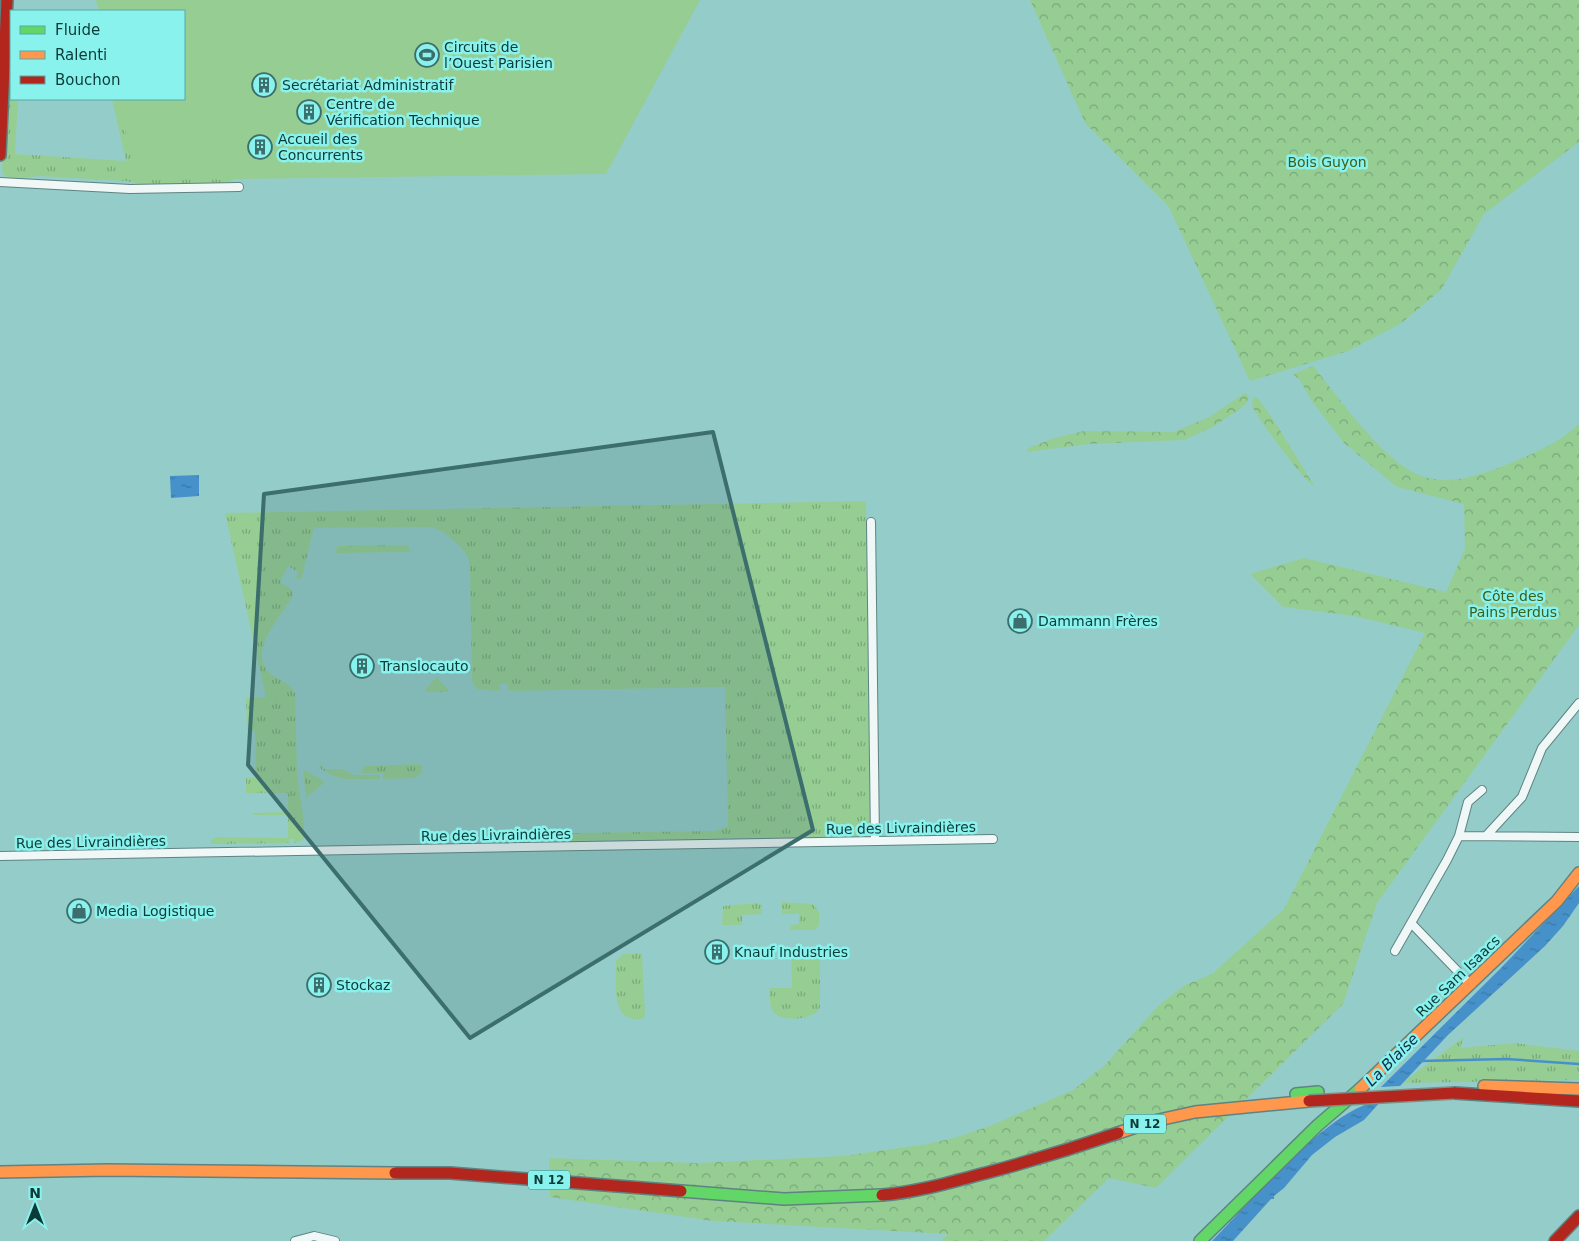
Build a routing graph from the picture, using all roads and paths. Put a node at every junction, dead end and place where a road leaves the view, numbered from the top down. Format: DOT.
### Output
graph roads {
  1 [pos="7,0"];
  2 [pos="1,104"];
  3 [pos="0,155"];
  4 [pos="0,182"];
  5 [pos="239,187"];
  6 [pos="871,522"];
  7 [pos="1579,704"];
  8 [pos="1482,790"];
  9 [pos="1459,836"];
  10 [pos="1486,836"];
  11 [pos="1579,837"];
  12 [pos="993,839"];
  13 [pos="875,841"];
  14 [pos="0,856"];
  15 [pos="1579,873"];
  16 [pos="1411,923"];
  17 [pos="1394,951"];
  18 [pos="1471,985"];
  19 [pos="1579,1089"];
  20 [pos="1458,1090"];
  21 [pos="1579,1101"];
  22 [pos="0,1167"];
  23 [pos="51,1171"];
  24 [pos="0,1172"];
  25 [pos="986,1173"];
  26 [pos="1579,1216"];
  27 [pos="314,1239"];
  28 [pos="295,1241"];
  29 [pos="335,1241"];
  30 [pos="1200,1241"];
  31 [pos="1555,1241"];
  1 -- 2 [label="main road"];
  2 -- 3 [label="main road"];
  4 -- 5 [label="street"];
  6 -- 13 [label="street"];
  7 -- 10 [label="street"];
  8 -- 9 [label="street"];
  9 -- 10 [label="street"];
  9 -- 16 [label="street"];
  10 -- 11 [label="street"];
  12 -- 13 [label="street, Rue des Livraindières"];
  13 -- 14 [label="street, Rue des Livraindières"];
  15 -- 18 [label="main road, Rue Sam Isaacs"];
  16 -- 17 [label="street"];
  16 -- 18 [label="street"];
  18 -- 30 [label="main road, Rue Sam Isaacs"];
  19 -- 20 [label="main road, N 12"];
  20 -- 21 [label="main road, N 12"];
  20 -- 25 [label="main road, N 12, bridge"];
  20 -- 25 [label="main road, N 12"];
  22 -- 23 [label="main road, N 12"];
  23 -- 24 [label="main road, N 12"];
  23 -- 25 [label="main road, N 12"];
  26 -- 31 [label="main road"];
  27 -- 28 [label="street"];
  27 -- 29 [label="street"];
}
